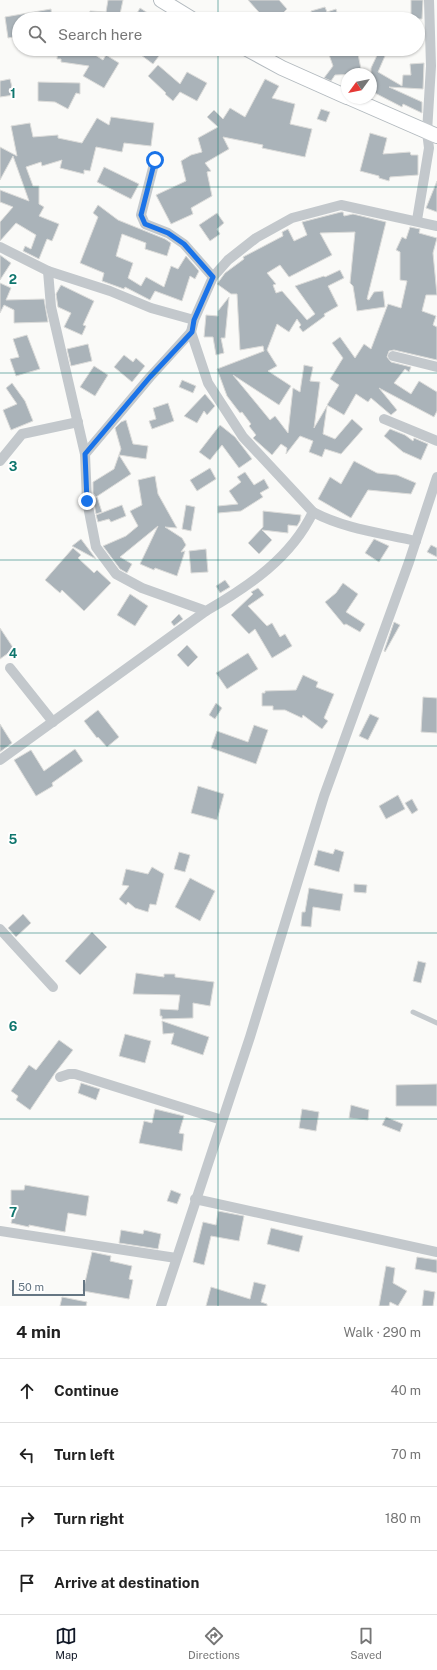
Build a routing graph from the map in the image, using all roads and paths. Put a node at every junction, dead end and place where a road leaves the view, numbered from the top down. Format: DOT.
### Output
graph roads {
  1 [pos="161,0"];
  2 [pos="429,0"];
  3 [pos="181,12"];
  4 [pos="260,56"];
  5 [pos="341,94"];
  6 [pos="364,104"];
  7 [pos="432,134"];
  8 [pos="155,160"];
  9 [pos="417,220"];
  10 [pos="437,226"];
  11 [pos="0,247"];
  12 [pos="48,271"];
  13 [pos="213,277"];
  14 [pos="194,320"];
  15 [pos="192,332"];
  16 [pos="392,356"];
  17 [pos="437,367"];
  18 [pos="384,419"];
  19 [pos="78,422"];
  20 [pos="437,441"];
  21 [pos="85,454"];
  22 [pos="0,461"];
  23 [pos="437,477"];
  24 [pos="313,512"];
  25 [pos="416,541"];
  26 [pos="206,611"];
  27 [pos="10,668"];
  28 [pos="53,722"];
  29 [pos="0,760"];
  30 [pos="0,929"];
  31 [pos="53,987"];
  32 [pos="413,1012"];
  33 [pos="437,1023"];
  34 [pos="60,1077"];
  35 [pos="222,1120"];
  36 [pos="195,1199"];
  37 [pos="0,1231"];
  38 [pos="437,1252"];
  39 [pos="176,1258"];
  40 [pos="161,1306"];
  1 -- 3 [label="main road"];
  2 -- 7 [label="street"];
  4 -- 5 [label="main road"];
  6 -- 7 [label="main road"];
  7 -- 9 [label="street"];
  8 -- 13 [label="street"];
  9 -- 10 [label="street"];
  9 -- 13 [label="street"];
  11 -- 12 [label="street"];
  12 -- 14 [label="street"];
  12 -- 19 [label="street"];
  13 -- 14 [label="street"];
  14 -- 15 [label="street"];
  15 -- 21 [label="street"];
  15 -- 24 [label="street"];
  16 -- 17 [label="street"];
  18 -- 20 [label="street"];
  19 -- 21 [label="street"];
  19 -- 22 [label="street"];
  21 -- 26 [label="street"];
  23 -- 25 [label="street"];
  24 -- 25 [label="street"];
  24 -- 26 [label="street"];
  25 -- 35 [label="street"];
  26 -- 28 [label="street"];
  27 -- 28 [label="street"];
  28 -- 29 [label="street"];
  30 -- 31 [label="street"];
  32 -- 33 [label="lane"];
  34 -- 35 [label="street"];
  35 -- 36 [label="street"];
  36 -- 38 [label="street"];
  36 -- 39 [label="street"];
  37 -- 39 [label="street"];
  39 -- 40 [label="street"];
}
